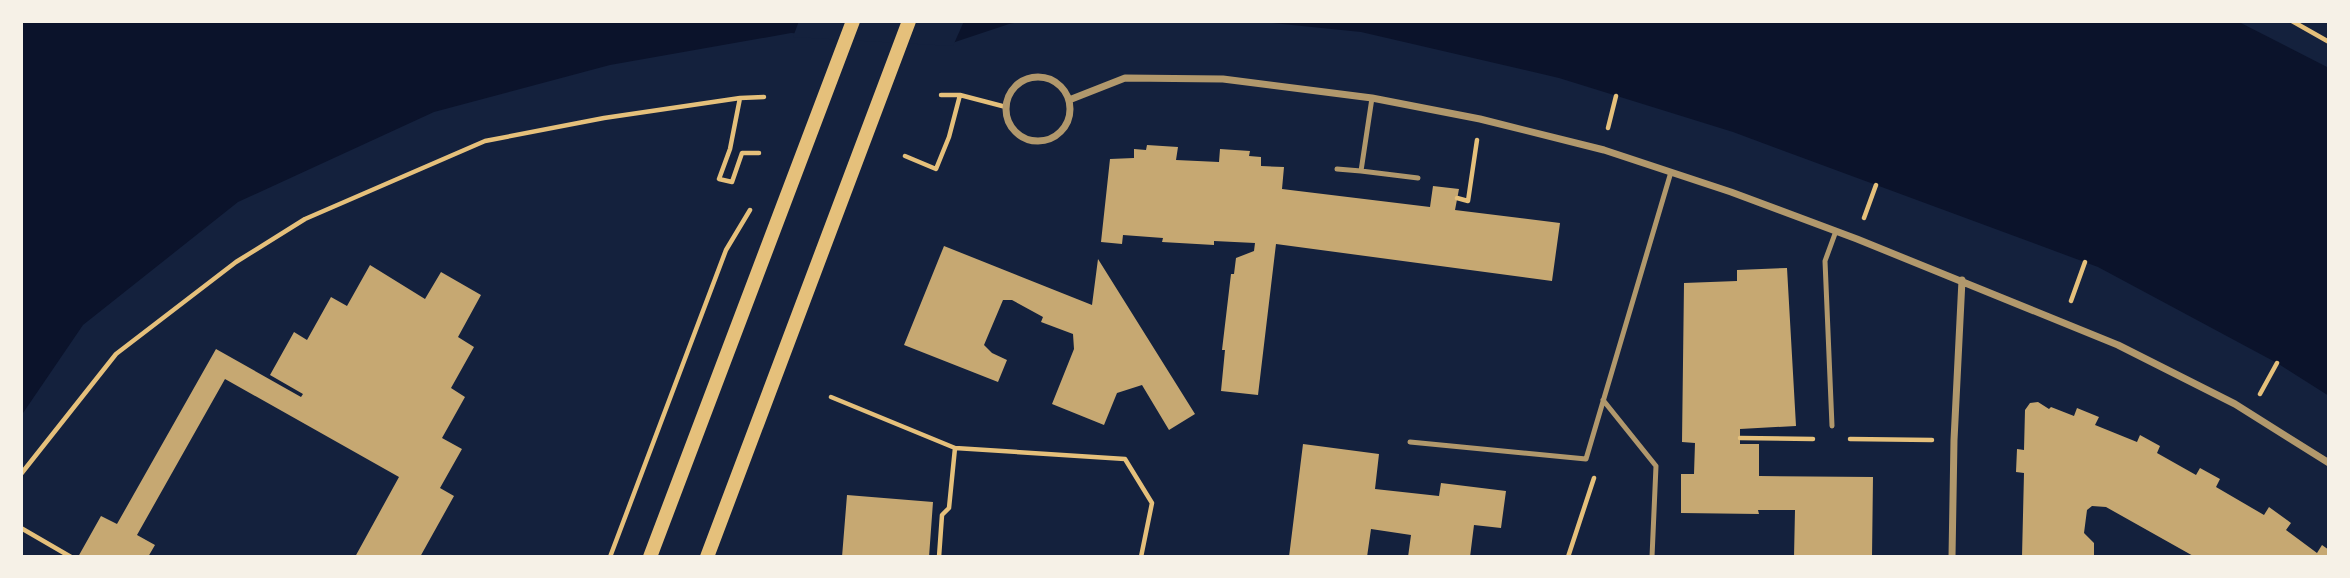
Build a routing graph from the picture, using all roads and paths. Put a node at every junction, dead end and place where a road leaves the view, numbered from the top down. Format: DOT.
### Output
graph roads {
  1 [pos="853,21"];
  2 [pos="909,21"];
  3 [pos="2292,21"];
  4 [pos="2329,42"];
  5 [pos="941,95"];
  6 [pos="960,95"];
  7 [pos="1616,96"];
  8 [pos="764,97"];
  9 [pos="740,98"];
  10 [pos="1372,98"];
  11 [pos="1069,100"];
  12 [pos="1006,107"];
  13 [pos="1480,119"];
  14 [pos="1609,126"];
  15 [pos="759,153"];
  16 [pos="905,156"];
  17 [pos="1337,169"];
  18 [pos="1361,171"];
  19 [pos="1671,172"];
  20 [pos="1418,178"];
  21 [pos="1876,185"];
  22 [pos="1457,198"];
  23 [pos="755,202"];
  24 [pos="1866,215"];
  25 [pos="1836,231"];
  26 [pos="2085,262"];
  27 [pos="1962,280"];
  28 [pos="2074,292"];
  29 [pos="2277,363"];
  30 [pos="2265,386"];
  31 [pos="831,397"];
  32 [pos="1603,400"];
  33 [pos="1832,426"];
  34 [pos="1410,442"];
  35 [pos="955,447"];
  36 [pos="1586,459"];
  37 [pos="2329,463"];
  38 [pos="21,474"];
  39 [pos="21,528"];
  40 [pos="72,557"];
  41 [pos="610,557"];
  42 [pos="650,557"];
  43 [pos="707,557"];
  44 [pos="939,557"];
  45 [pos="1141,557"];
  46 [pos="1569,557"];
  47 [pos="1653,557"];
  48 [pos="1952,557"];
  1 -- 42 [label="main road"];
  2 -- 43 [label="main road"];
  3 -- 4 [label="path"];
  5 -- 6 [label="path"];
  6 -- 12 [label="path"];
  6 -- 16 [label="path"];
  7 -- 14 [label="path"];
  8 -- 9 [label="path"];
  9 -- 15 [label="path"];
  9 -- 38 [label="path"];
  10 -- 11 [label="street"];
  10 -- 13 [label="street"];
  10 -- 18 [label="lane"];
  11 -- 12 [label="street"];
  11 -- 12 [label="street"];
  13 -- 19 [label="street"];
  13 -- 22 [label="path"];
  17 -- 18 [label="lane"];
  18 -- 20 [label="lane"];
  19 -- 25 [label="street"];
  19 -- 32 [label="lane"];
  21 -- 24 [label="path"];
  23 -- 41 [label="path"];
  25 -- 27 [label="street"];
  25 -- 33 [label="lane"];
  26 -- 28 [label="path"];
  27 -- 37 [label="street"];
  27 -- 48 [label="street"];
  29 -- 30 [label="path"];
  31 -- 35 [label="path"];
  32 -- 36 [label="lane"];
  32 -- 47 [label="lane"];
  34 -- 36 [label="lane"];
  35 -- 44 [label="path"];
  35 -- 45 [label="path"];
  36 -- 46 [label="path"];
  39 -- 40 [label="path"];
}
